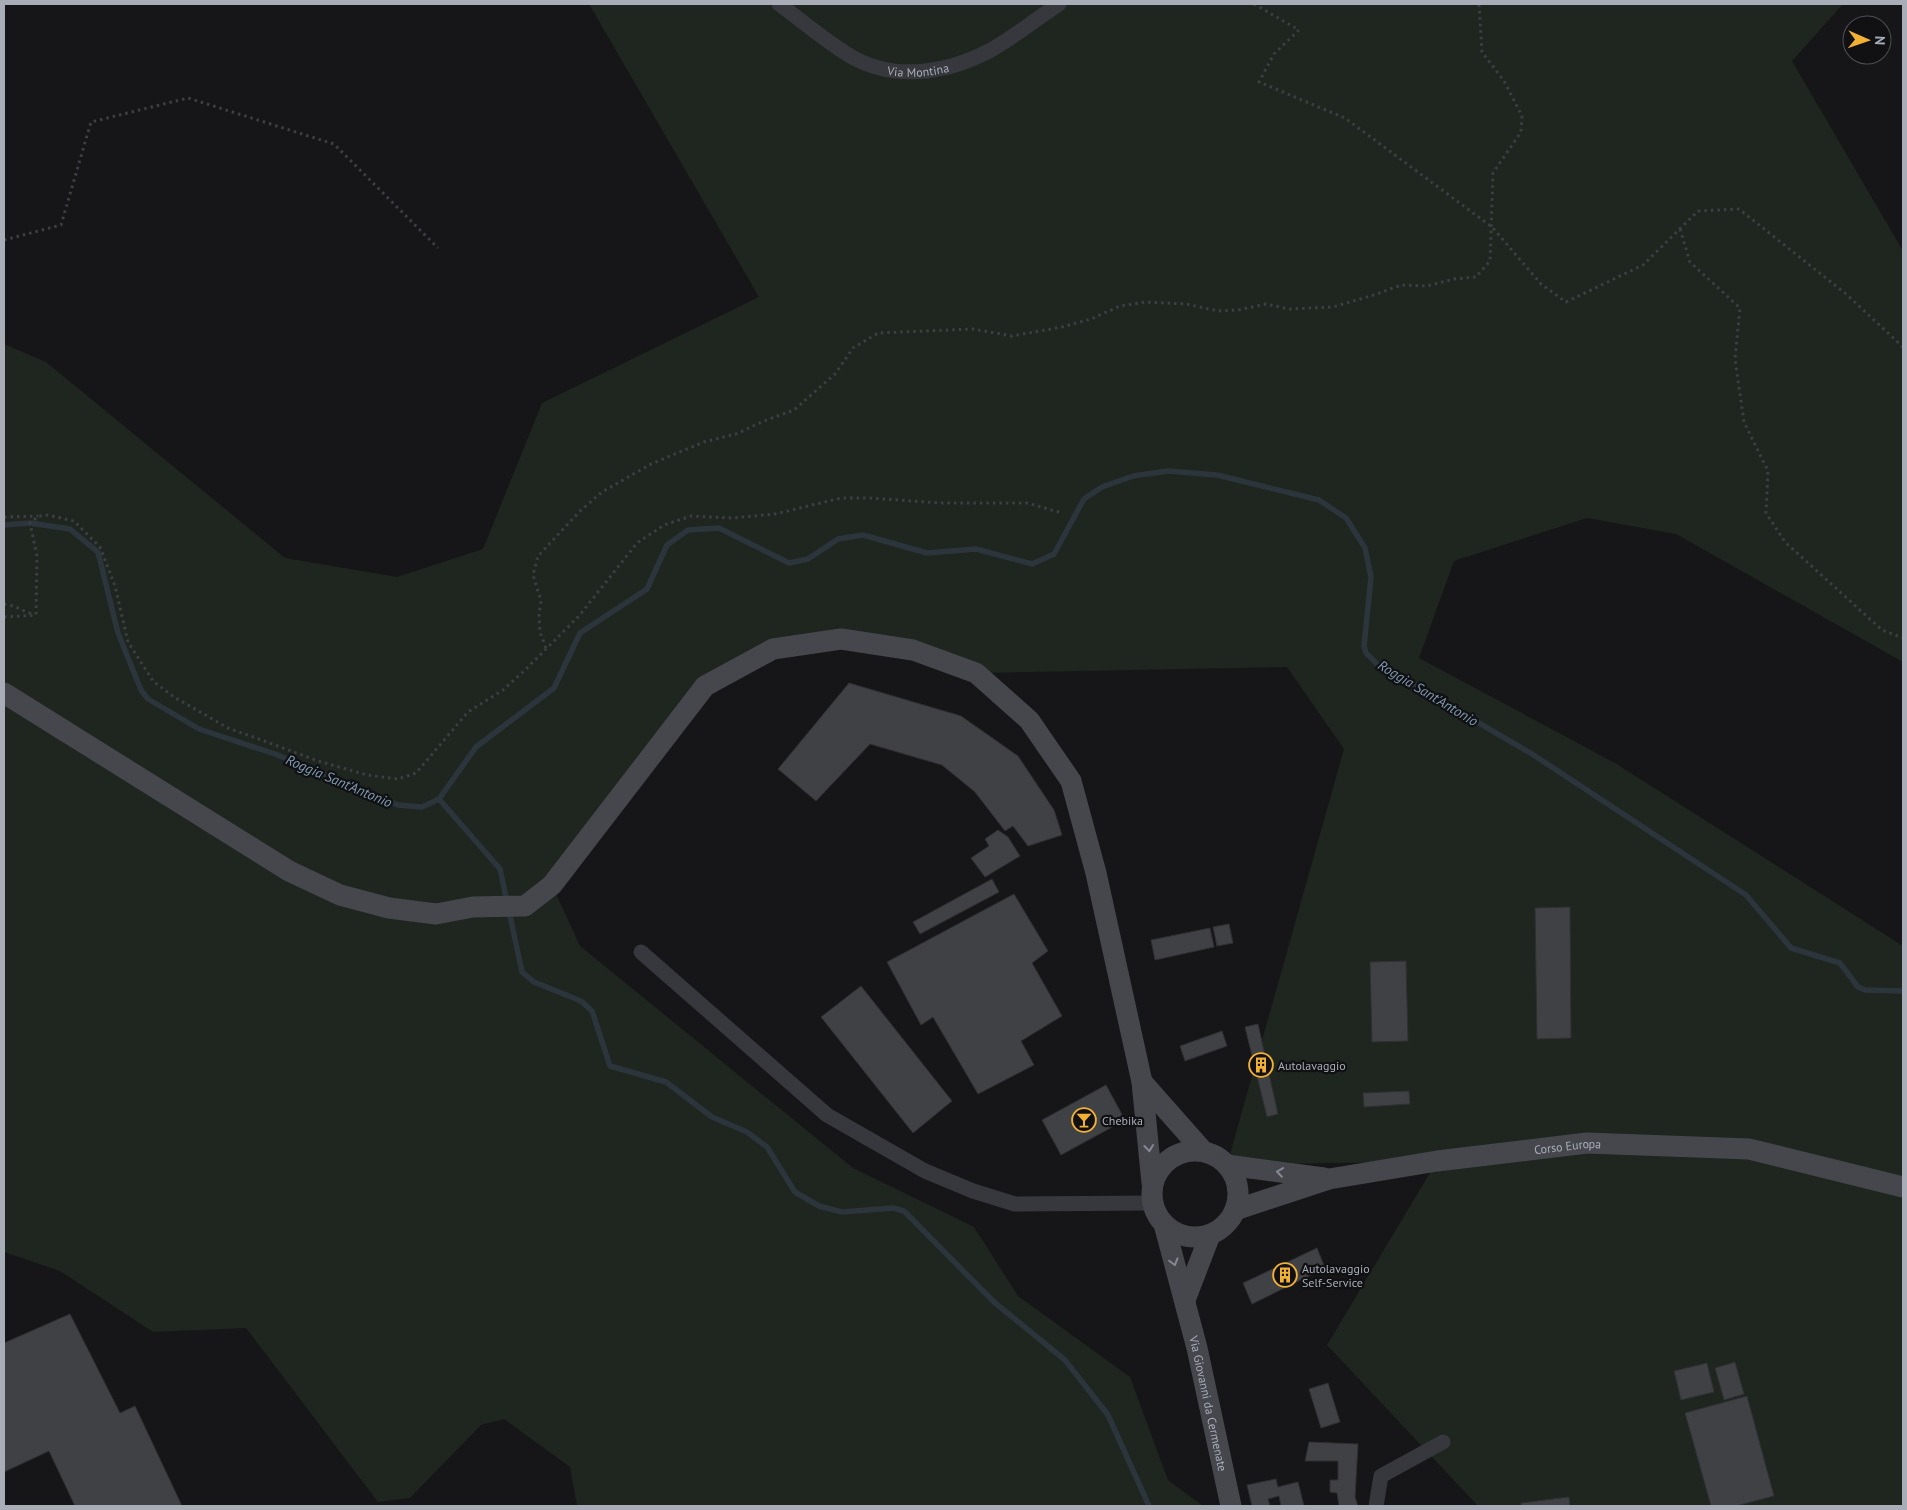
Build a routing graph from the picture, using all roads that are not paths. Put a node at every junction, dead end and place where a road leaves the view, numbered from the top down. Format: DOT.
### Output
graph roads {
  1 [pos="779,4"];
  2 [pos="1059,4"];
  3 [pos="4,693"];
  4 [pos="642,952"];
  5 [pos="1142,1082"];
  6 [pos="1202,1150"];
  7 [pos="1227,1165"];
  8 [pos="1328,1179"];
  9 [pos="1903,1187"];
  10 [pos="1152,1193"];
  11 [pos="1235,1210"];
  12 [pos="1164,1224"];
  13 [pos="1210,1234"];
  14 [pos="1185,1300"];
  15 [pos="1443,1442"];
  16 [pos="1231,1506"];
  17 [pos="1376,1506"];
  1 -- 2 [label="street, Via Montina"];
  3 -- 5 [label="main road"];
  4 -- 10 [label="street"];
  5 -- 6 [label="main road"];
  5 -- 10 [label="main road, one-way"];
  6 -- 7 [label="main road"];
  6 -- 10 [label="main road"];
  8 -- 7 [label="main road, one-way"];
  7 -- 11 [label="main road"];
  8 -- 9 [label="main road, Corso Europa"];
  8 -- 11 [label="main road, Corso Europa"];
  10 -- 12 [label="main road"];
  11 -- 13 [label="main road"];
  12 -- 13 [label="main road"];
  12 -- 14 [label="main road, Via Giovanni da Cermenate, one-way"];
  13 -- 14 [label="main road"];
  14 -- 16 [label="main road, Via Giovanni da Cermenate"];
  15 -- 17 [label="street"];
}
